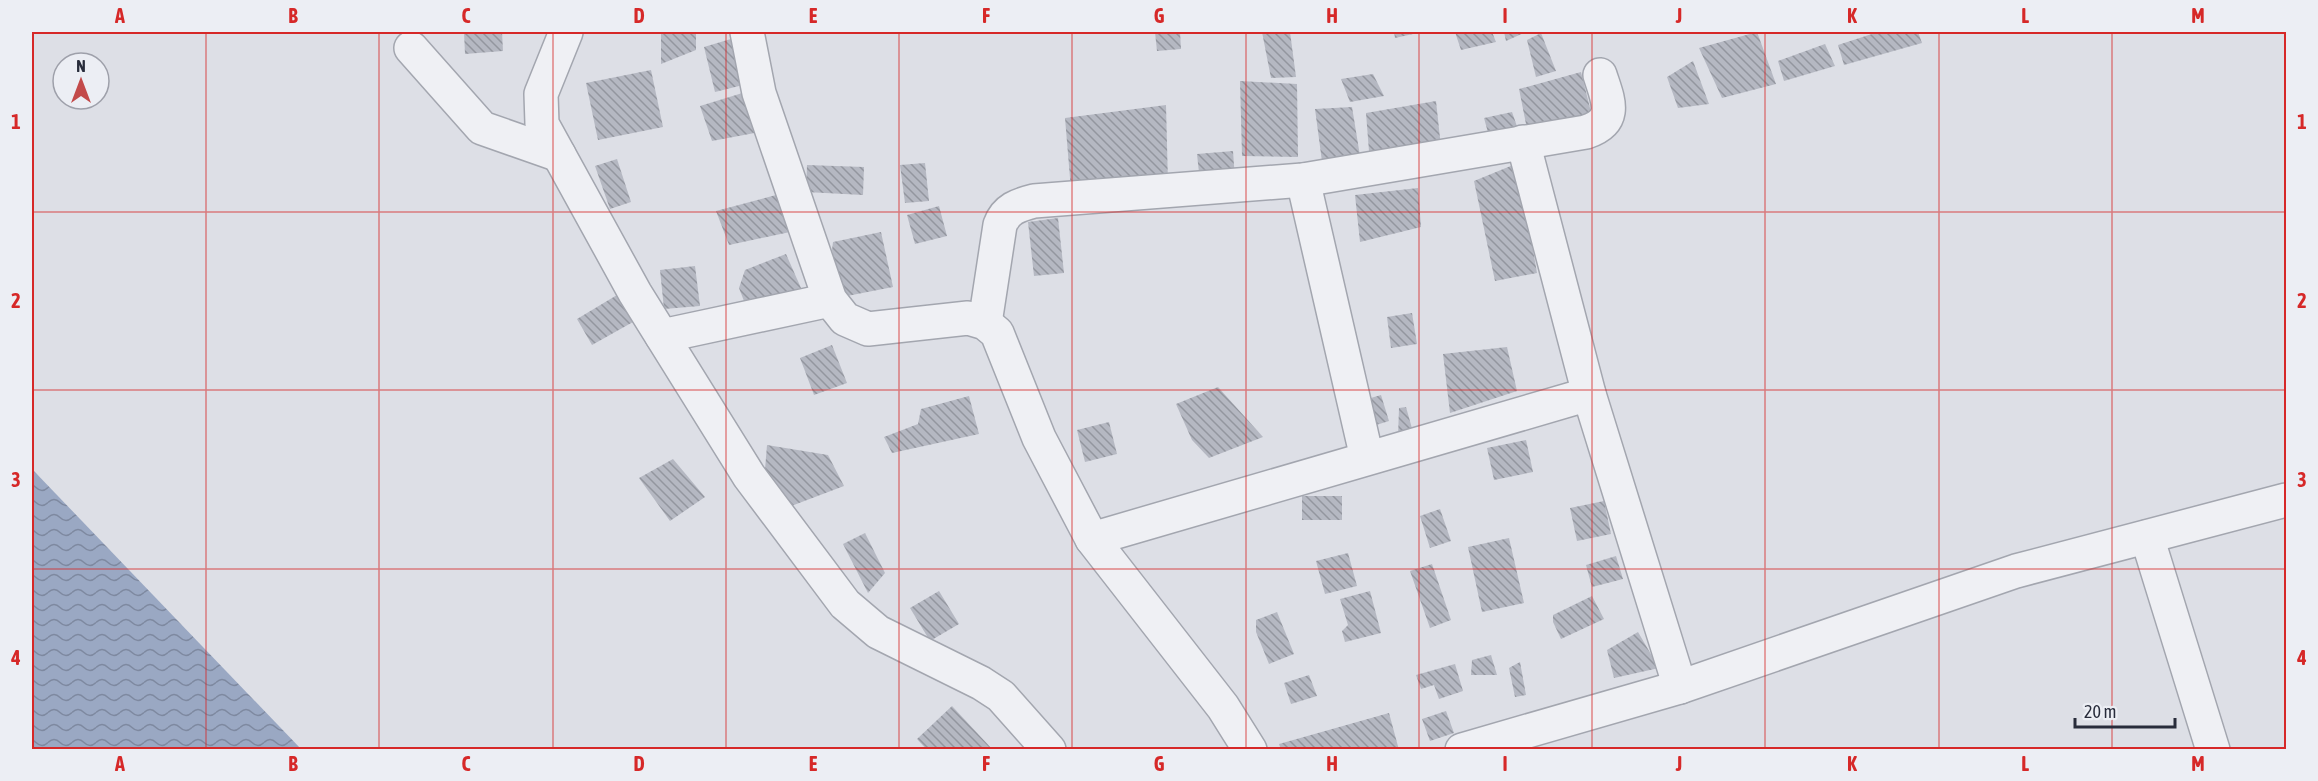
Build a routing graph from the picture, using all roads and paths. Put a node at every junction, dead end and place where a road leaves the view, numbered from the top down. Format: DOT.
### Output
graph roads {
  1 [pos="566,32"];
  2 [pos="747,32"];
  3 [pos="411,48"];
  4 [pos="1600,75"];
  5 [pos="1523,141"];
  6 [pos="559,155"];
  7 [pos="1303,180"];
  8 [pos="830,300"];
  9 [pos="985,323"];
  10 [pos="662,336"];
  11 [pos="1589,394"];
  12 [pos="1367,458"];
  13 [pos="2286,500"];
  14 [pos="2147,537"];
  15 [pos="1092,539"];
  16 [pos="1680,687"];
  17 [pos="1049,750"];
  18 [pos="1250,750"];
  19 [pos="1462,750"];
  20 [pos="2213,750"];
  1 -- 6 [label="street"];
  2 -- 8 [label="street"];
  3 -- 6 [label="street"];
  4 -- 5 [label="street"];
  5 -- 7 [label="street"];
  5 -- 11 [label="street"];
  6 -- 10 [label="street"];
  7 -- 9 [label="street"];
  7 -- 12 [label="street"];
  8 -- 9 [label="street"];
  8 -- 10 [label="street"];
  9 -- 15 [label="street"];
  10 -- 17 [label="street"];
  11 -- 12 [label="street"];
  11 -- 16 [label="street"];
  12 -- 15 [label="street"];
  13 -- 14 [label="street"];
  14 -- 16 [label="street"];
  14 -- 20 [label="street"];
  15 -- 18 [label="street"];
  16 -- 19 [label="street"];
}
